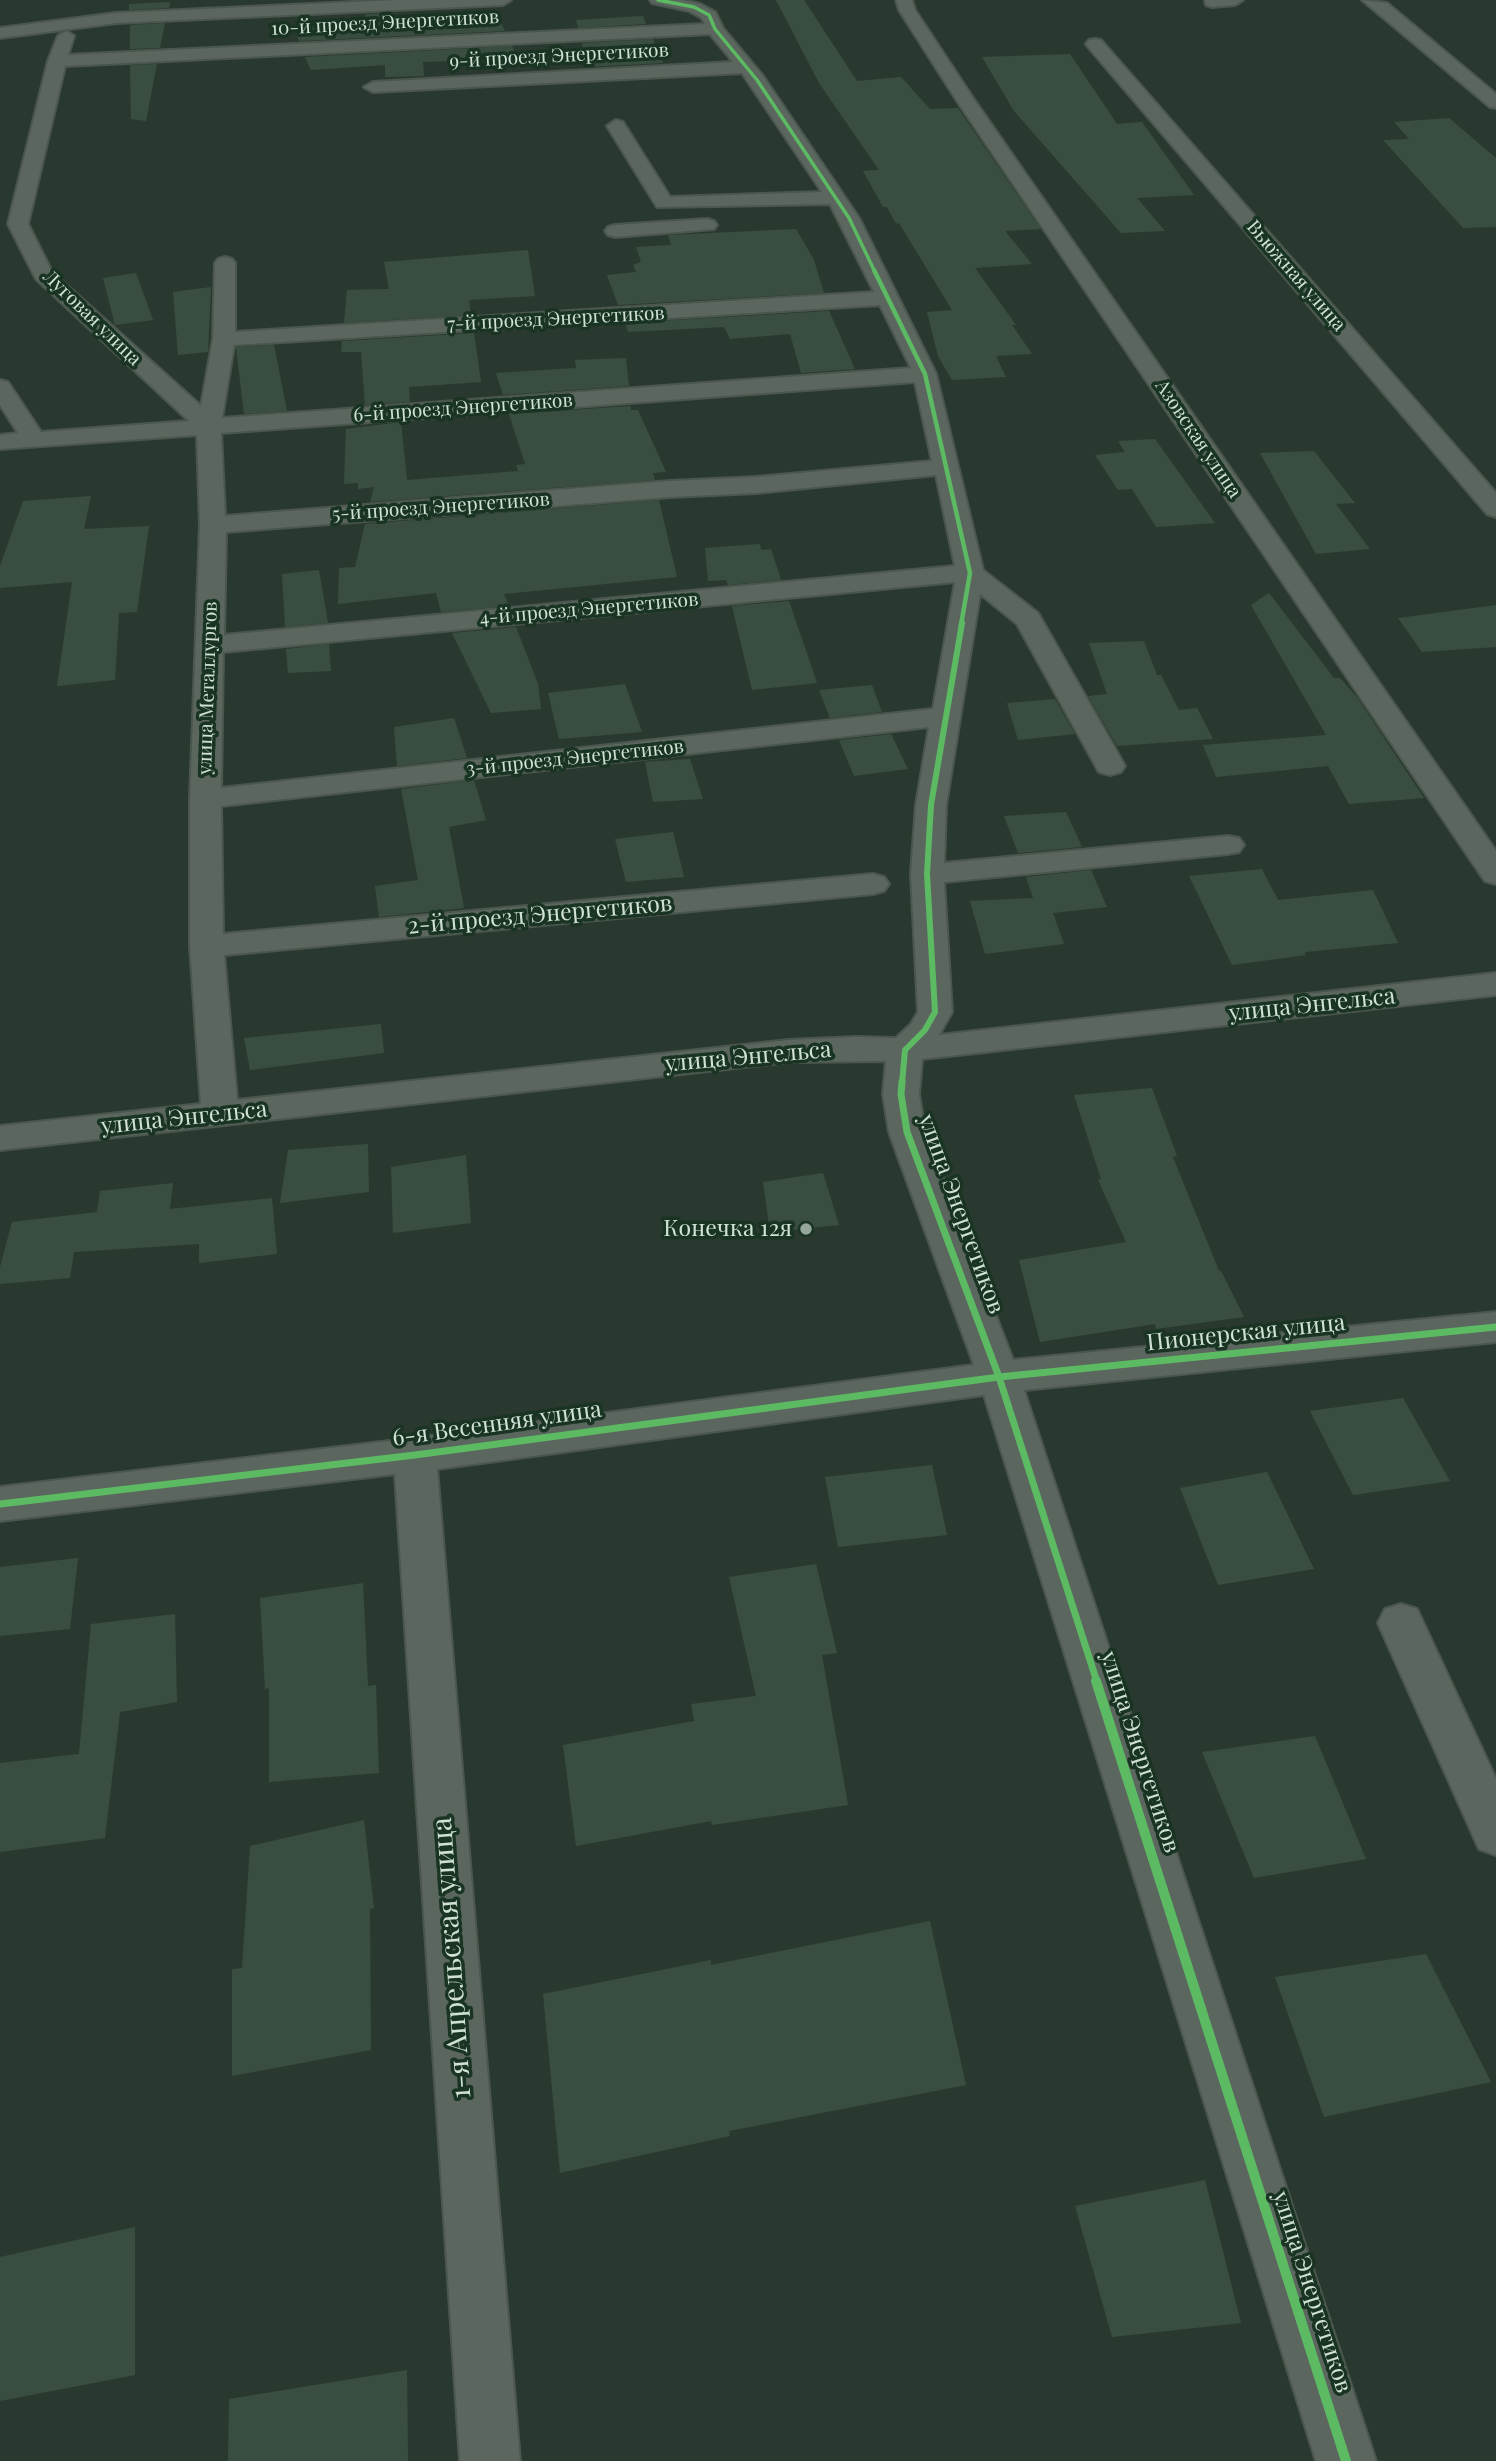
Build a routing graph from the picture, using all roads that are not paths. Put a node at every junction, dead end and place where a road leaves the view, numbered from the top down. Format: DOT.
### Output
graph roads {
  1 [pos="503,0"];
  2 [pos="658,0"];
  3 [pos="904,0"];
  4 [pos="1235,0"];
  5 [pos="1370,0"];
  6 [pos="1212,2"];
  7 [pos="69,24"];
  8 [pos="715,29"];
  9 [pos="0,33"];
  10 [pos="1095,44"];
  11 [pos="57,61"];
  12 [pos="747,67"];
  13 [pos="373,87"];
  14 [pos="1496,103"];
  15 [pos="616,125"];
  16 [pos="835,212"];
  17 [pos="726,224"];
  18 [pos="9,225"];
  19 [pos="615,231"];
  20 [pos="225,263"];
  21 [pos="888,299"];
  22 [pos="224,339"];
  23 [pos="925,374"];
  24 [pos="0,387"];
  25 [pos="209,426"];
  26 [pos="34,440"];
  27 [pos="0,442"];
  28 [pos="946,467"];
  29 [pos="1496,509"];
  30 [pos="213,525"];
  31 [pos="970,573"];
  32 [pos="209,645"];
  33 [pos="946,716"];
  34 [pos="1110,766"];
  35 [pos="205,799"];
  36 [pos="1228,845"];
  37 [pos="927,874"];
  38 [pos="1496,874"];
  39 [pos="873,884"];
  40 [pos="207,946"];
  41 [pos="1496,985"];
  42 [pos="905,1050"];
  43 [pos="220,1115"];
  44 [pos="0,1138"];
  45 [pos="1496,1327"];
  46 [pos="999,1377"];
  47 [pos="415,1455"];
  48 [pos="0,1504"];
  49 [pos="1401,1623"];
  50 [pos="1496,1833"];
  51 [pos="490,2461"];
  52 [pos="1346,2461"];
  1 -- 7 [label="street"];
  2 -- 8 [label="street"];
  3 -- 38 [label="street, Азовская улица"];
  4 -- 6 [label="street"];
  5 -- 14 [label="street"];
  7 -- 9 [label="street"];
  7 -- 11 [label="street, Луговая улица"];
  8 -- 11 [label="street, 10-й проезд Энергетиков"];
  8 -- 12 [label="street"];
  10 -- 29 [label="street, Вьюжная улица"];
  11 -- 18 [label="street, Луговая улица"];
  12 -- 13 [label="street, 9-й проезд Энергетиков"];
  12 -- 16 [label="street"];
  15 -- 16 [label="street"];
  16 -- 21 [label="street"];
  17 -- 19 [label="street"];
  18 -- 25 [label="street, Луговая улица"];
  20 -- 22 [label="street, улица Металлургов"];
  21 -- 22 [label="street, 7-й проезд Энергетиков"];
  21 -- 23 [label="street"];
  22 -- 25 [label="street, улица Металлургов"];
  23 -- 25 [label="street, 6-й проезд Энергетиков"];
  23 -- 28 [label="street"];
  24 -- 26 [label="street"];
  25 -- 26 [label="street, 6-й проезд Энергетиков"];
  25 -- 30 [label="street, улица Металлургов"];
  26 -- 27 [label="street, 6-й проезд Энергетиков"];
  28 -- 30 [label="street, 5-й проезд Энергетиков"];
  28 -- 31 [label="street"];
  30 -- 32 [label="street, улица Металлургов"];
  31 -- 32 [label="street, 4-й проезд Энергетиков"];
  31 -- 33 [label="street"];
  31 -- 34 [label="street"];
  32 -- 35 [label="street, улица Металлургов"];
  33 -- 35 [label="street, 3-й проезд Энергетиков"];
  33 -- 37 [label="street"];
  35 -- 40 [label="street, улица Металлургов"];
  36 -- 37 [label="street"];
  37 -- 42 [label="street"];
  39 -- 40 [label="street, 2-й проезд Энергетиков"];
  40 -- 43 [label="street, улица Металлургов"];
  41 -- 42 [label="street, улица Энгельса"];
  42 -- 43 [label="street, улица Энгельса"];
  42 -- 46 [label="street, улица Энергетиков"];
  43 -- 44 [label="street, улица Энгельса"];
  45 -- 46 [label="street, Пионерская улица"];
  46 -- 47 [label="street, 6-я Весенняя улица"];
  46 -- 52 [label="street, улица Энергетиков"];
  47 -- 48 [label="street, 6-я Весенняя улица"];
  47 -- 51 [label="street, 1-я Апрельская улица"];
  49 -- 50 [label="street"];
}
